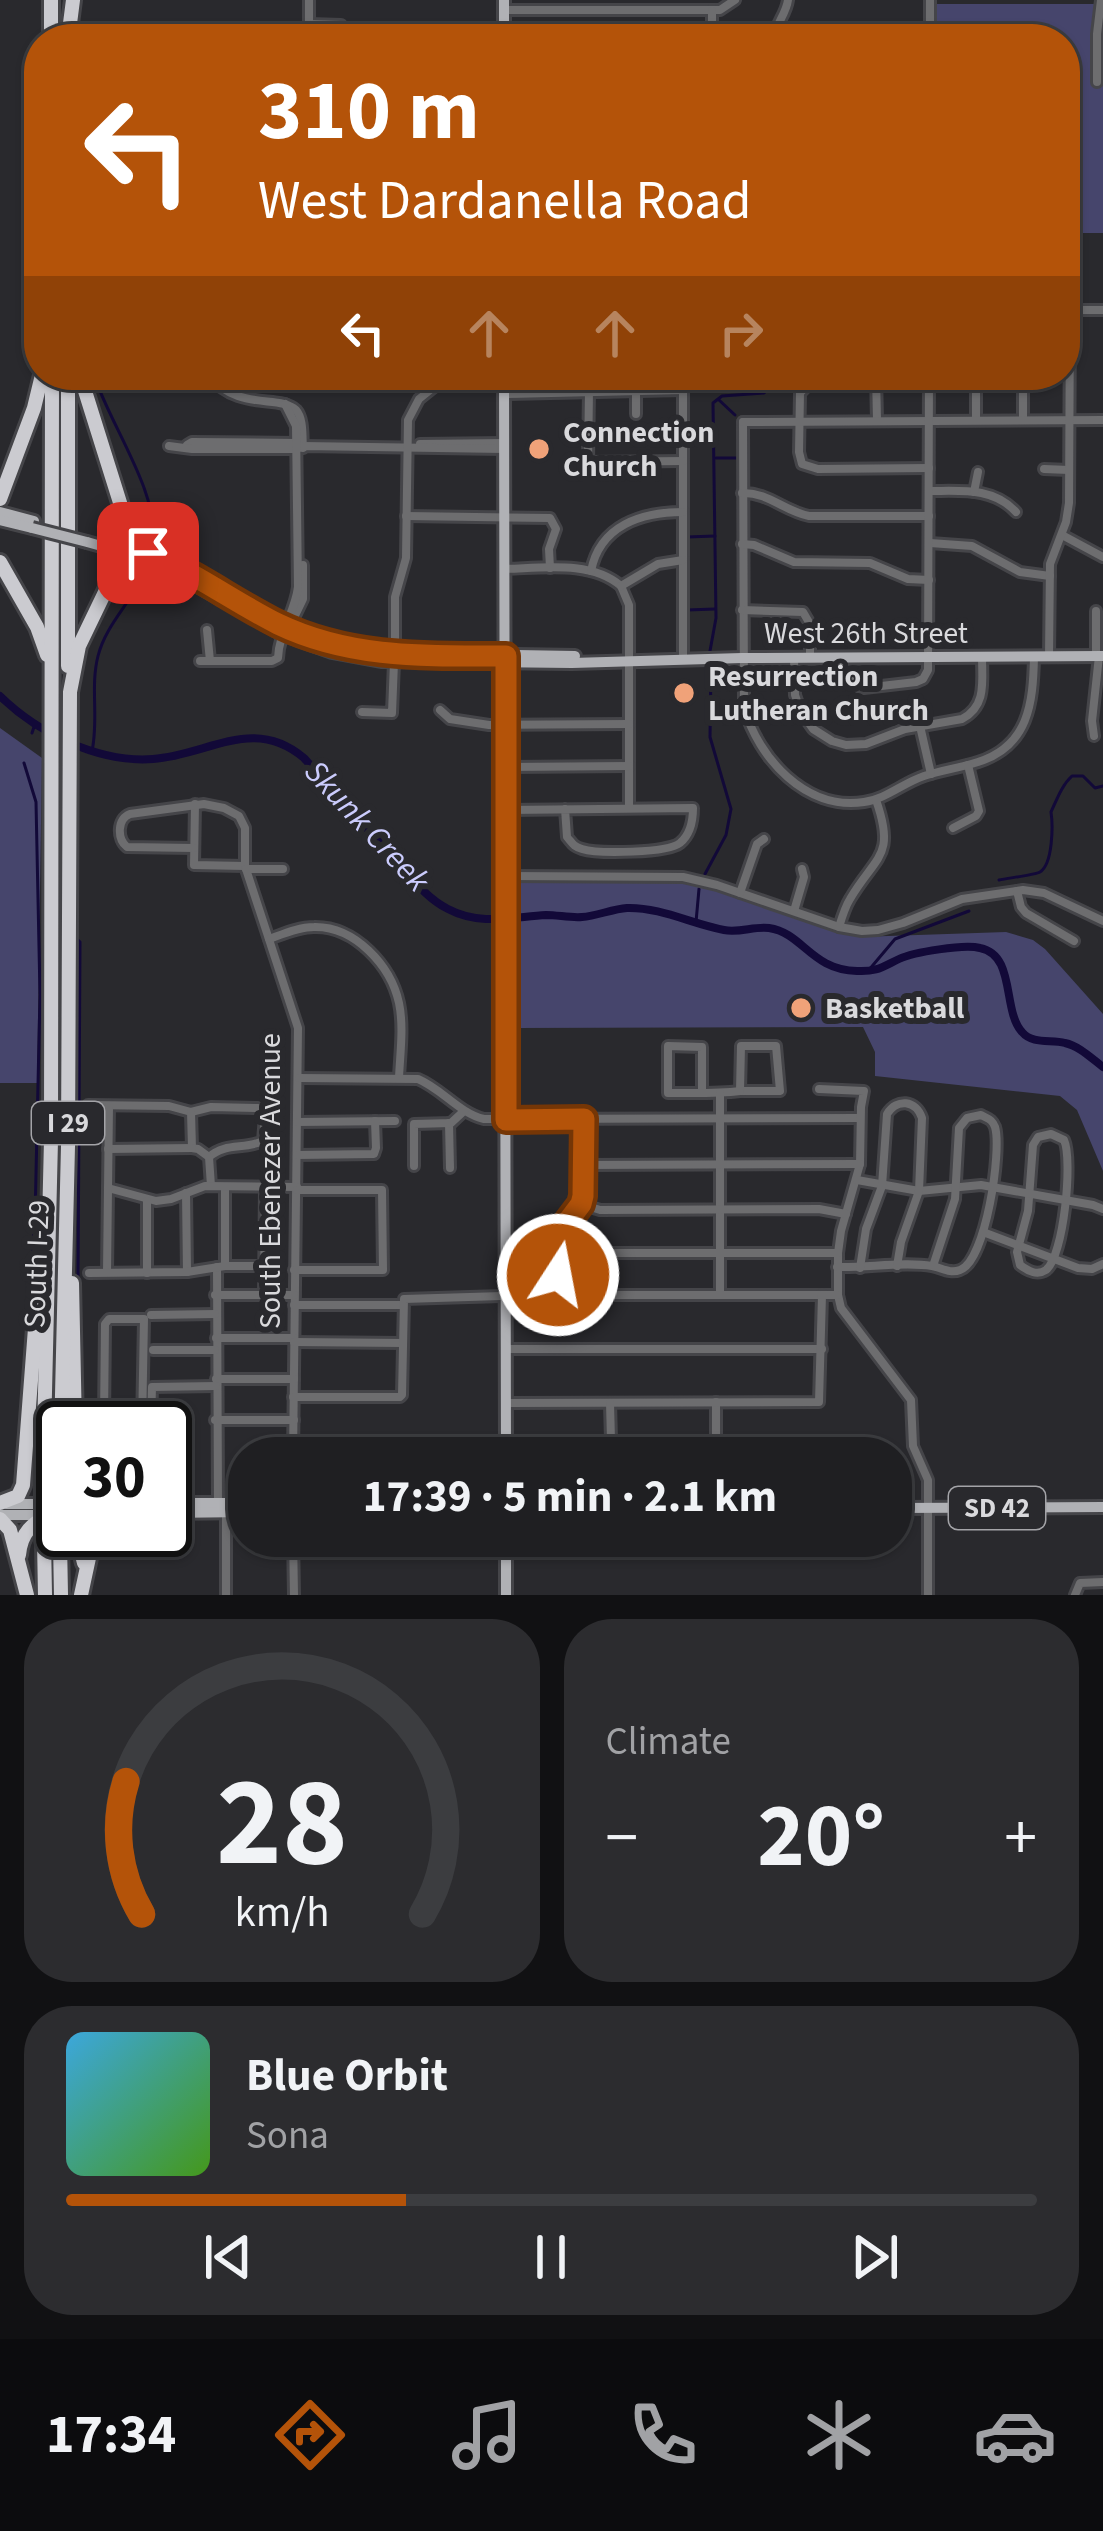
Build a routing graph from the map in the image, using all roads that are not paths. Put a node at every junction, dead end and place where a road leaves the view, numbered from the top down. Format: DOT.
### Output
graph roads {
  1 [pos="309,0"];
  2 [pos="735,0"];
  3 [pos="1100,0"];
  4 [pos="504,5"];
  5 [pos="712,10"];
  6 [pos="309,24"];
  7 [pos="712,24"];
  8 [pos="1097,82"];
  9 [pos="38,390"];
  10 [pos="52,390"];
  11 [pos="68,390"];
  12 [pos="85,390"];
  13 [pos="224,390"];
  14 [pos="432,390"];
  15 [pos="504,390"];
  16 [pos="636,390"];
  17 [pos="686,390"];
  18 [pos="802,390"];
  19 [pos="876,390"];
  20 [pos="929,390"];
  21 [pos="976,390"];
  22 [pos="1023,390"];
  23 [pos="1069,390"];
  24 [pos="589,391"];
  25 [pos="504,394"];
  26 [pos="636,414"];
  27 [pos="877,420"];
  28 [pos="929,420"];
  29 [pos="976,420"];
  30 [pos="1023,420"];
  31 [pos="1070,420"];
  32 [pos="1103,420"];
  33 [pos="799,422"];
  34 [pos="169,446"];
  35 [pos="299,446"];
  36 [pos="504,446"];
  37 [pos="406,447"];
  38 [pos="683,461"];
  39 [pos="929,468"];
  40 [pos="1044,470"];
  41 [pos="1070,470"];
  42 [pos="978,472"];
  43 [pos="930,491"];
  44 [pos="974,492"];
  45 [pos="742,493"];
  46 [pos="0,500"];
  47 [pos="683,512"];
  48 [pos="1016,512"];
  49 [pos="0,516"];
  50 [pos="504,516"];
  51 [pos="929,516"];
  52 [pos="406,517"];
  53 [pos="1062,535"];
  54 [pos="930,543"];
  55 [pos="742,544"];
  56 [pos="123,548"];
  57 [pos="1103,557"];
  58 [pos="683,560"];
  59 [pos="0,562"];
  60 [pos="550,568"];
  61 [pos="504,569"];
  62 [pos="591,571"];
  63 [pos="1050,576"];
  64 [pos="929,580"];
  65 [pos="621,586"];
  66 [pos="742,610"];
  67 [pos="1096,611"];
  68 [pos="207,630"];
  69 [pos="285,630"];
  70 [pos="982,656"];
  71 [pos="1049,656"];
  72 [pos="1100,656"];
  73 [pos="843,657"];
  74 [pos="929,657"];
  75 [pos="1034,657"];
  76 [pos="394,658"];
  77 [pos="742,658"];
  78 [pos="794,658"];
  79 [pos="811,658"];
  80 [pos="506,659"];
  81 [pos="629,659"];
  82 [pos="683,659"];
  83 [pos="52,708"];
  84 [pos="440,710"];
  85 [pos="362,712"];
  86 [pos="69,716"];
  87 [pos="629,724"];
  88 [pos="506,725"];
  89 [pos="920,726"];
  90 [pos="1094,736"];
  91 [pos="968,765"];
  92 [pos="629,766"];
  93 [pos="506,767"];
  94 [pos="931,774"];
  95 [pos="876,800"];
  96 [pos="195,804"];
  97 [pos="629,808"];
  98 [pos="506,809"];
  99 [pos="565,809"];
  100 [pos="953,828"];
  101 [pos="764,839"];
  102 [pos="194,848"];
  103 [pos="245,867"];
  104 [pos="284,869"];
  105 [pos="802,869"];
  106 [pos="506,876"];
  107 [pos="1016,891"];
  108 [pos="740,893"];
  109 [pos="794,911"];
  110 [pos="1103,921"];
  111 [pos="838,927"];
  112 [pos="268,939"];
  113 [pos="1074,940"];
  114 [pos="299,1078"];
  115 [pos="399,1078"];
  116 [pos="819,1089"];
  117 [pos="740,1091"];
  118 [pos="702,1093"];
  119 [pos="720,1093"];
  120 [pos="88,1105"];
  121 [pos="109,1106"];
  122 [pos="464,1111"];
  123 [pos="191,1112"];
  124 [pos="719,1118"];
  125 [pos="860,1118"];
  126 [pos="584,1119"];
  127 [pos="506,1120"];
  128 [pos="375,1121"];
  129 [pos="395,1121"];
  130 [pos="297,1122"];
  131 [pos="449,1123"];
  132 [pos="51,1140"];
  133 [pos="68,1146"];
  134 [pos="192,1148"];
  135 [pos="108,1149"];
  136 [pos="297,1155"];
  137 [pos="209,1157"];
  138 [pos="719,1164"];
  139 [pos="860,1164"];
  140 [pos="584,1165"];
  141 [pos="415,1166"];
  142 [pos="450,1168"];
  143 [pos="857,1180"];
  144 [pos="211,1186"];
  145 [pos="225,1186"];
  146 [pos="882,1186"];
  147 [pos="956,1186"];
  148 [pos="265,1187"];
  149 [pos="993,1187"];
  150 [pos="108,1188"];
  151 [pos="297,1188"];
  152 [pos="919,1190"];
  153 [pos="186,1193"];
  154 [pos="1029,1195"];
  155 [pos="1066,1200"];
  156 [pos="147,1201"];
  157 [pos="581,1204"];
  158 [pos="719,1209"];
  159 [pos="1103,1209"];
  160 [pos="846,1214"];
  161 [pos="983,1232"];
  162 [pos="1018,1246"];
  163 [pos="558,1253"];
  164 [pos="720,1253"];
  165 [pos="838,1253"];
  166 [pos="1053,1259"];
  167 [pos="1103,1264"];
  168 [pos="264,1266"];
  169 [pos="897,1266"];
  170 [pos="933,1266"];
  171 [pos="221,1267"];
  172 [pos="837,1268"];
  173 [pos="860,1268"];
  174 [pos="294,1270"];
  175 [pos="107,1272"];
  176 [pos="187,1272"];
  177 [pos="89,1273"];
  178 [pos="147,1273"];
  179 [pos="215,1295"];
  180 [pos="264,1295"];
  181 [pos="822,1295"];
  182 [pos="838,1295"];
  183 [pos="505,1296"];
  184 [pos="558,1296"];
  185 [pos="720,1296"];
  186 [pos="294,1300"];
  187 [pos="405,1302"];
  188 [pos="215,1314"];
  189 [pos="147,1317"];
  190 [pos="216,1338"];
  191 [pos="294,1340"];
  192 [pos="403,1343"];
  193 [pos="506,1349"];
  194 [pos="822,1349"];
  195 [pos="153,1350"];
  196 [pos="215,1350"];
  197 [pos="294,1379"];
  198 [pos="216,1383"];
  199 [pos="293,1397"];
  200 [pos="52,1401"];
  201 [pos="56,1401"];
  202 [pos="74,1401"];
  203 [pos="104,1401"];
  204 [pos="145,1401"];
  205 [pos="149,1401"];
  206 [pos="505,1402"];
  207 [pos="610,1402"];
  208 [pos="716,1402"];
  209 [pos="215,1420"];
  210 [pos="294,1420"];
  211 [pos="294,1437"];
  212 [pos="506,1437"];
  213 [pos="611,1437"];
  214 [pos="716,1437"];
  215 [pos="26,1461"];
  216 [pos="36,1491"];
  217 [pos="0,1503"];
  218 [pos="192,1505"];
  219 [pos="222,1508"];
  220 [pos="228,1508"];
  221 [pos="912,1508"];
  222 [pos="927,1508"];
  223 [pos="1103,1508"];
  224 [pos="30,1510"];
  225 [pos="36,1510"];
  226 [pos="192,1511"];
  227 [pos="0,1517"];
  228 [pos="36,1521"];
  229 [pos="54,1557"];
  230 [pos="60,1557"];
  231 [pos="83,1557"];
  232 [pos="88,1557"];
  233 [pos="293,1557"];
  234 [pos="506,1557"];
  235 [pos="19,1560"];
  236 [pos="84,1574"];
  237 [pos="1103,1582"];
  238 [pos="27,1595"];
  239 [pos="45,1595"];
  240 [pos="62,1595"];
  241 [pos="81,1595"];
  242 [pos="226,1595"];
  243 [pos="294,1595"];
  244 [pos="506,1595"];
  245 [pos="928,1595"];
  246 [pos="1076,1595"];
  1 -- 6 [label="street"];
  2 -- 5 [label="street"];
  3 -- 8 [label="street"];
  4 -- 5 [label="street"];
  5 -- 7 [label="street"];
  9 -- 46 [label="highway"];
  10 -- 83 [label="highway, South I-29 / I 29"];
  11 -- 86 [label="highway, South I-29 / I 29"];
  12 -- 56 [label="highway"];
  13 -- 35 [label="street"];
  14 -- 37 [label="street"];
  15 -- 25 [label="main road"];
  16 -- 24 [label="street"];
  16 -- 26 [label="street"];
  17 -- 38 [label="street"];
  18 -- 33 [label="street"];
  19 -- 27 [label="street"];
  20 -- 28 [label="street"];
  21 -- 29 [label="street"];
  22 -- 30 [label="street"];
  23 -- 31 [label="street"];
  24 -- 25 [label="street"];
  24 -- 38 [label="street"];
  25 -- 36 [label="main road"];
  27 -- 28 [label="street"];
  27 -- 33 [label="street"];
  28 -- 29 [label="street"];
  28 -- 39 [label="street"];
  29 -- 30 [label="street"];
  30 -- 31 [label="street"];
  31 -- 32 [label="street"];
  31 -- 41 [label="street"];
  33 -- 39 [label="street"];
  33 -- 45 [label="street"];
  34 -- 35 [label="street"];
  35 -- 37 [label="street"];
  35 -- 69 [label="street"];
  36 -- 37 [label="street"];
  36 -- 50 [label="main road"];
  37 -- 52 [label="street"];
  38 -- 47 [label="street"];
  39 -- 43 [label="street"];
  40 -- 41 [label="street"];
  41 -- 53 [label="street"];
  42 -- 44 [label="street"];
  43 -- 44 [label="street"];
  43 -- 51 [label="street"];
  44 -- 48 [label="street"];
  45 -- 51 [label="street"];
  45 -- 55 [label="street"];
  47 -- 58 [label="street"];
  47 -- 62 [label="street"];
  49 -- 56 [label="main road, West 26th Street, bridge"];
  50 -- 52 [label="street"];
  50 -- 60 [label="street"];
  50 -- 61 [label="main road"];
  51 -- 54 [label="street"];
  52 -- 76 [label="street"];
  53 -- 57 [label="street"];
  53 -- 63 [label="street"];
  54 -- 63 [label="street"];
  54 -- 64 [label="street"];
  55 -- 64 [label="street"];
  55 -- 66 [label="street"];
  56 -- 69 [label="main road, West 26th Street"];
  56 -- 86 [label="highway"];
  58 -- 65 [label="street"];
  58 -- 82 [label="street"];
  59 -- 83 [label="highway"];
  60 -- 61 [label="street"];
  60 -- 62 [label="street"];
  61 -- 80 [label="main road"];
  62 -- 65 [label="street"];
  63 -- 71 [label="street"];
  64 -- 74 [label="street"];
  65 -- 81 [label="street"];
  66 -- 77 [label="street"];
  66 -- 79 [label="street"];
  67 -- 72 [label="street"];
  68 -- 69 [label="street"];
  69 -- 76 [label="main road, West 26th Street"];
  69 -- 76 [label="main road, West 26th Street"];
  70 -- 74 [label="main road, West 26th Street"];
  70 -- 75 [label="main road, West 26th Street"];
  70 -- 89 [label="street"];
  71 -- 72 [label="main road, West 26th Street"];
  71 -- 75 [label="main road, West 26th Street"];
  72 -- 90 [label="street"];
  73 -- 74 [label="main road, West 26th Street"];
  73 -- 74 [label="street"];
  73 -- 79 [label="main road, West 26th Street"];
  75 -- 91 [label="street"];
  76 -- 80 [label="main road, West 26th Street"];
  76 -- 80 [label="main road, West 26th Street"];
  76 -- 85 [label="street"];
  77 -- 78 [label="main road, West 26th Street"];
  77 -- 82 [label="main road, West 26th Street"];
  77 -- 95 [label="street"];
  78 -- 79 [label="main road, West 26th Street"];
  78 -- 89 [label="street"];
  80 -- 81 [label="main road, West 26th Street"];
  80 -- 88 [label="main road"];
  81 -- 82 [label="main road, West 26th Street"];
  81 -- 87 [label="street"];
  83 -- 132 [label="highway, South I-29 / I 29"];
  84 -- 88 [label="street"];
  86 -- 133 [label="highway, South I-29 / I 29"];
  87 -- 88 [label="street"];
  87 -- 92 [label="street"];
  88 -- 93 [label="main road"];
  89 -- 94 [label="street"];
  91 -- 94 [label="street"];
  91 -- 100 [label="street"];
  92 -- 93 [label="street"];
  92 -- 97 [label="street"];
  93 -- 98 [label="main road"];
  94 -- 95 [label="street"];
  95 -- 111 [label="street"];
  96 -- 102 [label="street"];
  96 -- 102 [label="street"];
  96 -- 103 [label="street, South Ebenezer Avenue"];
  97 -- 99 [label="street"];
  97 -- 99 [label="street"];
  98 -- 99 [label="street"];
  98 -- 106 [label="main road"];
  101 -- 108 [label="street"];
  102 -- 103 [label="street"];
  103 -- 104 [label="street"];
  103 -- 112 [label="street, South Ebenezer Avenue"];
  105 -- 109 [label="street"];
  106 -- 108 [label="street"];
  106 -- 127 [label="main road"];
  107 -- 110 [label="street"];
  107 -- 111 [label="street"];
  107 -- 113 [label="street"];
  108 -- 109 [label="street"];
  109 -- 111 [label="street"];
  112 -- 114 [label="street, South Ebenezer Avenue"];
  112 -- 115 [label="street"];
  114 -- 115 [label="street"];
  114 -- 130 [label="street, South Ebenezer Avenue"];
  115 -- 122 [label="street"];
  116 -- 125 [label="street"];
  117 -- 117 [label="street"];
  117 -- 119 [label="street"];
  118 -- 118 [label="street"];
  118 -- 119 [label="street"];
  119 -- 124 [label="street"];
  120 -- 121 [label="street"];
  121 -- 123 [label="street"];
  121 -- 135 [label="street"];
  122 -- 127 [label="street"];
  122 -- 131 [label="street"];
  123 -- 134 [label="street"];
  123 -- 137 [label="street"];
  124 -- 125 [label="street"];
  124 -- 126 [label="street"];
  124 -- 138 [label="street"];
  125 -- 139 [label="street"];
  126 -- 127 [label="street"];
  126 -- 140 [label="street"];
  127 -- 183 [label="main road"];
  128 -- 129 [label="street"];
  128 -- 130 [label="street"];
  128 -- 136 [label="street"];
  130 -- 136 [label="street, South Ebenezer Avenue"];
  131 -- 141 [label="street"];
  131 -- 142 [label="street"];
  132 -- 200 [label="highway, South I-29 / I 29"];
  132 -- 215 [label="highway"];
  133 -- 201 [label="highway, South I-29 / I 29"];
  133 -- 202 [label="highway"];
  134 -- 135 [label="street"];
  134 -- 137 [label="street"];
  135 -- 150 [label="street"];
  136 -- 151 [label="street, South Ebenezer Avenue"];
  137 -- 144 [label="street"];
  138 -- 139 [label="street"];
  138 -- 140 [label="street"];
  138 -- 158 [label="street"];
  139 -- 143 [label="street"];
  140 -- 157 [label="street"];
  143 -- 146 [label="street"];
  143 -- 160 [label="street"];
  144 -- 145 [label="street"];
  144 -- 153 [label="street"];
  145 -- 148 [label="street"];
  145 -- 171 [label="street"];
  146 -- 152 [label="street"];
  146 -- 152 [label="street"];
  146 -- 173 [label="street"];
  147 -- 149 [label="street"];
  147 -- 149 [label="street"];
  147 -- 152 [label="street"];
  147 -- 170 [label="street"];
  148 -- 151 [label="street"];
  148 -- 168 [label="street"];
  149 -- 154 [label="street"];
  149 -- 161 [label="street"];
  150 -- 156 [label="street"];
  150 -- 175 [label="street"];
  151 -- 174 [label="street, South Ebenezer Avenue"];
  151 -- 174 [label="street"];
  152 -- 169 [label="street"];
  153 -- 156 [label="street"];
  153 -- 176 [label="street"];
  154 -- 155 [label="street"];
  154 -- 155 [label="street"];
  154 -- 162 [label="street"];
  155 -- 159 [label="street"];
  155 -- 166 [label="street"];
  156 -- 178 [label="street"];
  157 -- 158 [label="street"];
  157 -- 163 [label="street"];
  158 -- 160 [label="street"];
  158 -- 164 [label="street"];
  160 -- 165 [label="street"];
  161 -- 162 [label="street"];
  161 -- 170 [label="street"];
  162 -- 166 [label="street"];
  162 -- 166 [label="street"];
  163 -- 164 [label="street"];
  163 -- 184 [label="street"];
  164 -- 165 [label="street"];
  164 -- 185 [label="street"];
  165 -- 172 [label="street"];
  166 -- 167 [label="street"];
  168 -- 171 [label="street"];
  168 -- 180 [label="street"];
  169 -- 170 [label="street"];
  169 -- 173 [label="street"];
  171 -- 176 [label="street"];
  171 -- 179 [label="street"];
  172 -- 173 [label="street"];
  172 -- 182 [label="street"];
  174 -- 186 [label="street, South Ebenezer Avenue"];
  175 -- 177 [label="street"];
  175 -- 178 [label="street"];
  176 -- 178 [label="street"];
  179 -- 180 [label="street"];
  179 -- 188 [label="street"];
  180 -- 186 [label="street"];
  181 -- 182 [label="street"];
  181 -- 185 [label="street"];
  181 -- 194 [label="street"];
  182 -- 222 [label="street"];
  183 -- 184 [label="street"];
  183 -- 187 [label="street"];
  183 -- 193 [label="main road"];
  184 -- 185 [label="street"];
  186 -- 187 [label="street"];
  186 -- 191 [label="street, South Ebenezer Avenue"];
  187 -- 192 [label="street"];
  188 -- 189 [label="street"];
  188 -- 190 [label="street"];
  189 -- 203 [label="street"];
  189 -- 204 [label="street"];
  190 -- 191 [label="street"];
  190 -- 196 [label="street"];
  191 -- 192 [label="street"];
  191 -- 197 [label="street, South Ebenezer Avenue"];
  192 -- 199 [label="street"];
  193 -- 194 [label="street"];
  193 -- 206 [label="main road"];
  194 -- 208 [label="street"];
  195 -- 196 [label="street"];
  196 -- 198 [label="street"];
  197 -- 198 [label="street"];
  197 -- 199 [label="street, South Ebenezer Avenue"];
  198 -- 205 [label="street"];
  198 -- 209 [label="street"];
  199 -- 210 [label="street, South Ebenezer Avenue"];
  206 -- 207 [label="street"];
  206 -- 212 [label="main road"];
  207 -- 208 [label="street"];
  207 -- 213 [label="street"];
  208 -- 214 [label="street"];
  209 -- 210 [label="street"];
  209 -- 219 [label="street"];
  210 -- 211 [label="street, South Ebenezer Avenue"];
  215 -- 216 [label="highway"];
  215 -- 217 [label="highway"];
  217 -- 224 [label="main road"];
  218 -- 219 [label="main road"];
  219 -- 220 [label="main road"];
  219 -- 226 [label="main road"];
  219 -- 242 [label="street"];
  221 -- 222 [label="main road, SD 42"];
  222 -- 223 [label="main road, SD 42"];
  222 -- 245 [label="street"];
  224 -- 225 [label="highway"];
  224 -- 227 [label="main road"];
  227 -- 235 [label="highway"];
  228 -- 235 [label="highway"];
  229 -- 239 [label="highway, South I-29 / I 29"];
  230 -- 240 [label="highway, South I-29 / I 29"];
  231 -- 236 [label="highway"];
  232 -- 236 [label="highway"];
  233 -- 243 [label="street"];
  234 -- 244 [label="main road"];
  235 -- 238 [label="highway"];
  236 -- 241 [label="highway"];
  237 -- 246 [label="street"];
}
